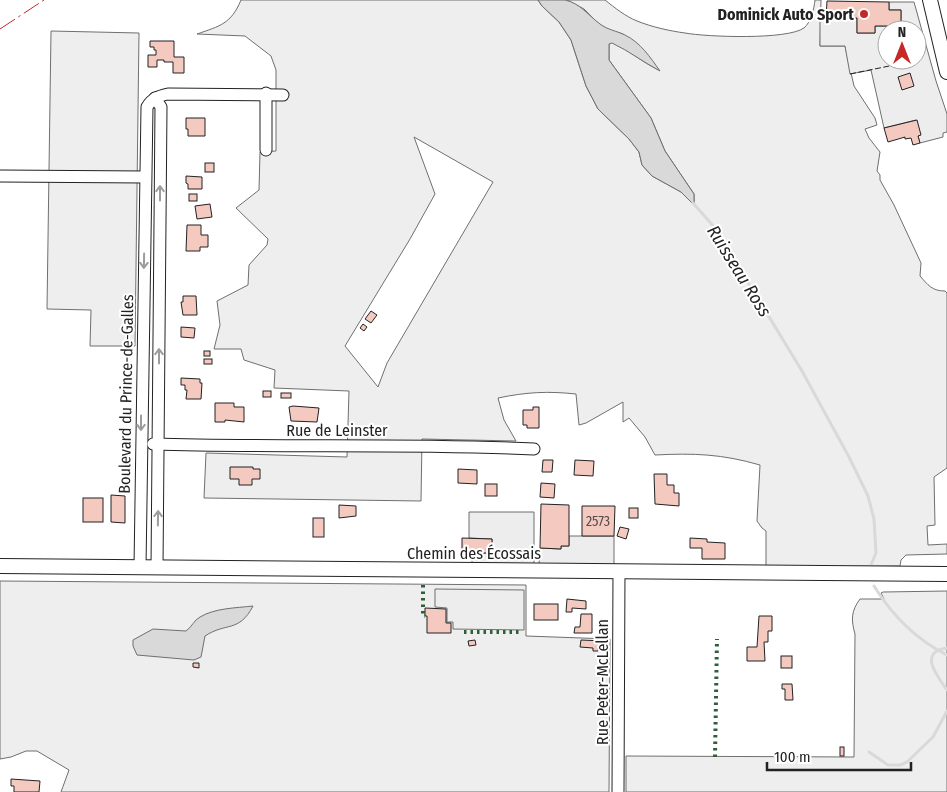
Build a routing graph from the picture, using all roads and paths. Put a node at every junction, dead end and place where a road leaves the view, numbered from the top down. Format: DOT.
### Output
graph roads {
  1 [pos="930,0"];
  2 [pos="947,72"];
  3 [pos="266,93"];
  4 [pos="283,94"];
  5 [pos="155,98"];
  6 [pos="266,150"];
  7 [pos="0,176"];
  8 [pos="145,177"];
  9 [pos="144,222"];
  10 [pos="160,222"];
  11 [pos="141,444"];
  12 [pos="158,444"];
  13 [pos="534,450"];
  14 [pos="0,566"];
  15 [pos="140,567"];
  16 [pos="157,567"];
  17 [pos="619,572"];
  18 [pos="947,574"];
  19 [pos="618,792"];
  1 -- 2 [label="main road"];
  3 -- 4 [label="street"];
  3 -- 5 [label="street"];
  3 -- 6 [label="street"];
  5 -- 8 [label="street, Boulevard du Prince-de-Galles"];
  10 -- 5 [label="street, Boulevard du Prince-de-Galles, one-way"];
  7 -- 8 [label="street"];
  8 -- 9 [label="street, Boulevard du Prince-de-Galles"];
  9 -- 10 [label="street"];
  9 -- 11 [label="street, Boulevard du Prince-de-Galles, one-way"];
  12 -- 10 [label="street, Boulevard du Prince-de-Galles, one-way"];
  11 -- 12 [label="street, Rue de Leinster"];
  11 -- 15 [label="street, Boulevard du Prince-de-Galles"];
  12 -- 13 [label="street, Rue de Leinster"];
  16 -- 12 [label="street, Boulevard du Prince-de-Galles, one-way"];
  14 -- 15 [label="main road, Chemin des Écossais"];
  15 -- 16 [label="main road, Chemin des Écossais"];
  16 -- 17 [label="main road, Chemin des Écossais"];
  17 -- 18 [label="main road, Chemin des Écossais"];
  17 -- 19 [label="street, Rue Peter-McLellan"];
}
